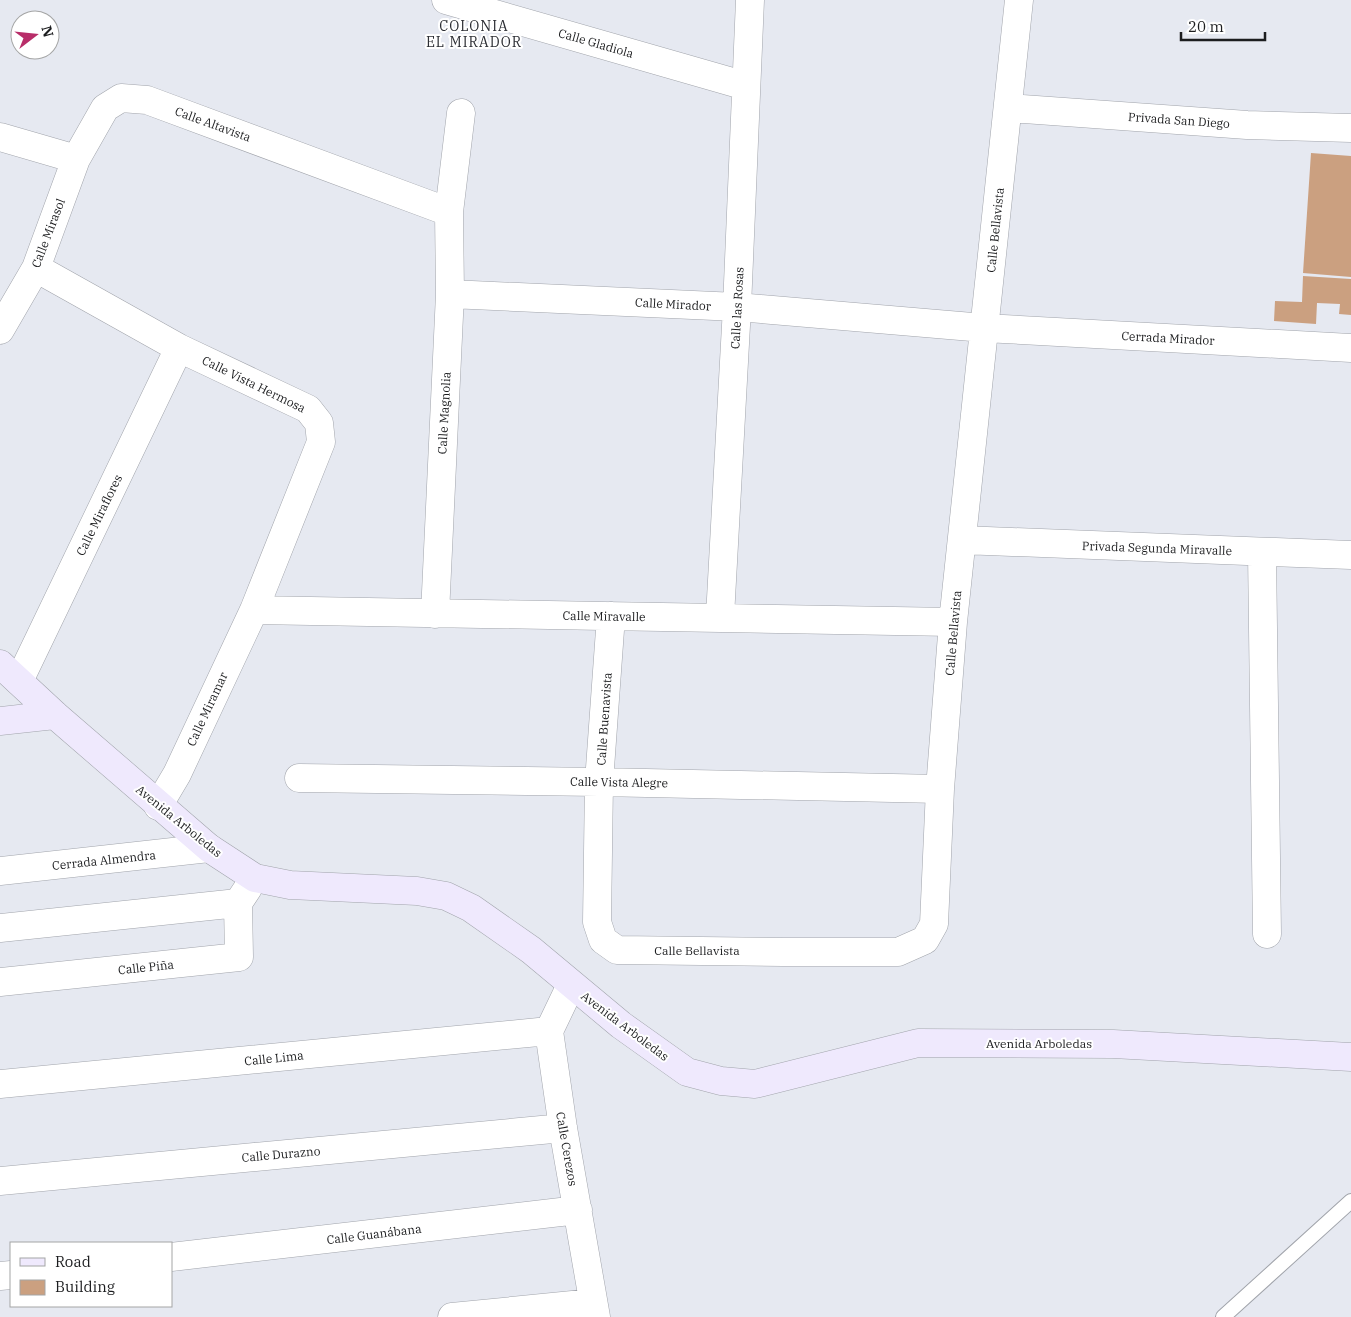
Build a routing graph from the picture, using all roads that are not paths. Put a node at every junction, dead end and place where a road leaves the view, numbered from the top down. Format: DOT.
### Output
graph roads {
  1 [pos="446,0"];
  2 [pos="750,0"];
  3 [pos="1020,0"];
  4 [pos="746,86"];
  5 [pos="1008,108"];
  6 [pos="461,113"];
  7 [pos="1351,128"];
  8 [pos="0,137"];
  9 [pos="76,159"];
  10 [pos="449,212"];
  11 [pos="36,268"];
  12 [pos="450,294"];
  13 [pos="737,307"];
  14 [pos="984,328"];
  15 [pos="0,330"];
  16 [pos="179,348"];
  17 [pos="1351,348"];
  18 [pos="962,540"];
  19 [pos="1262,552"];
  20 [pos="1351,555"];
  21 [pos="254,610"];
  22 [pos="435,614"];
  23 [pos="611,616"];
  24 [pos="720,617"];
  25 [pos="953,622"];
  26 [pos="9,673"];
  27 [pos="56,716"];
  28 [pos="0,720"];
  29 [pos="299,778"];
  30 [pos="599,782"];
  31 [pos="940,789"];
  32 [pos="158,806"];
  33 [pos="208,848"];
  34 [pos="0,871"];
  35 [pos="255,878"];
  36 [pos="238,903"];
  37 [pos="0,928"];
  38 [pos="1267,934"];
  39 [pos="604,940"];
  40 [pos="0,982"];
  41 [pos="571,985"];
  42 [pos="549,1032"];
  43 [pos="1351,1057"];
  44 [pos="0,1084"];
  45 [pos="563,1128"];
  46 [pos="0,1181"];
  47 [pos="1351,1201"];
  48 [pos="578,1210"];
  49 [pos="172,1257"];
  50 [pos="595,1310"];
  51 [pos="452,1317"];
  52 [pos="1223,1317"];
  1 -- 4 [label="street, Calle Gladiola"];
  2 -- 4 [label="street, Calle las Rosas"];
  3 -- 5 [label="street, Calle Bellavista"];
  4 -- 13 [label="street, Calle las Rosas"];
  5 -- 7 [label="street, Privada San Diego"];
  5 -- 14 [label="street, Calle Bellavista"];
  6 -- 10 [label="street, Calle Magnolia"];
  8 -- 9 [label="street"];
  9 -- 10 [label="street, Calle Altavista"];
  9 -- 11 [label="street, Calle Mirasol"];
  10 -- 12 [label="street, Calle Magnolia"];
  11 -- 15 [label="street, Calle Mirasol"];
  11 -- 16 [label="street, Calle Vista Hermosa"];
  12 -- 13 [label="street, Calle Mirador"];
  12 -- 22 [label="street, Calle Magnolia"];
  13 -- 14 [label="street, Calle Mirador"];
  13 -- 24 [label="street, Calle las Rosas"];
  14 -- 17 [label="street, Cerrada Mirador"];
  14 -- 18 [label="street, Calle Bellavista"];
  16 -- 21 [label="street, Calle Vista Hermosa"];
  16 -- 26 [label="street, Calle Miraflores"];
  18 -- 19 [label="street, Privada Segunda Miravalle"];
  18 -- 25 [label="street, Calle Bellavista"];
  19 -- 20 [label="street, Privada Segunda Miravalle"];
  19 -- 38 [label="street"];
  21 -- 22 [label="street, Calle Miravalle"];
  21 -- 32 [label="street, Calle Miramar"];
  22 -- 23 [label="street, Calle Miravalle"];
  23 -- 24 [label="street, Calle Miravalle"];
  23 -- 30 [label="street, Calle Buenavista"];
  24 -- 25 [label="street, Calle Miravalle"];
  25 -- 31 [label="street, Calle Bellavista"];
  26 -- 27 [label="street, Avenida Arboledas"];
  27 -- 28 [label="street"];
  27 -- 32 [label="street, Avenida Arboledas"];
  29 -- 30 [label="street, Calle Vista Alegre"];
  30 -- 31 [label="street, Calle Vista Alegre"];
  30 -- 39 [label="street, Calle Buenavista"];
  31 -- 39 [label="street, Calle Bellavista"];
  32 -- 33 [label="street, Avenida Arboledas"];
  33 -- 34 [label="street, Cerrada Almendra"];
  33 -- 35 [label="street, Avenida Arboledas"];
  35 -- 36 [label="street"];
  35 -- 41 [label="street, Avenida Arboledas"];
  36 -- 37 [label="street"];
  36 -- 40 [label="street, Calle Piña"];
  41 -- 42 [label="street"];
  41 -- 43 [label="street, Avenida Arboledas"];
  42 -- 44 [label="street, Calle Lima"];
  42 -- 45 [label="street, Calle Cerezos"];
  45 -- 46 [label="street, Calle Durazno"];
  45 -- 48 [label="street, Calle Cerezos"];
  47 -- 52 [label="lane"];
  48 -- 49 [label="street, Calle Guanábana"];
  48 -- 50 [label="street, Calle Cerezos"];
  50 -- 51 [label="street"];
}
